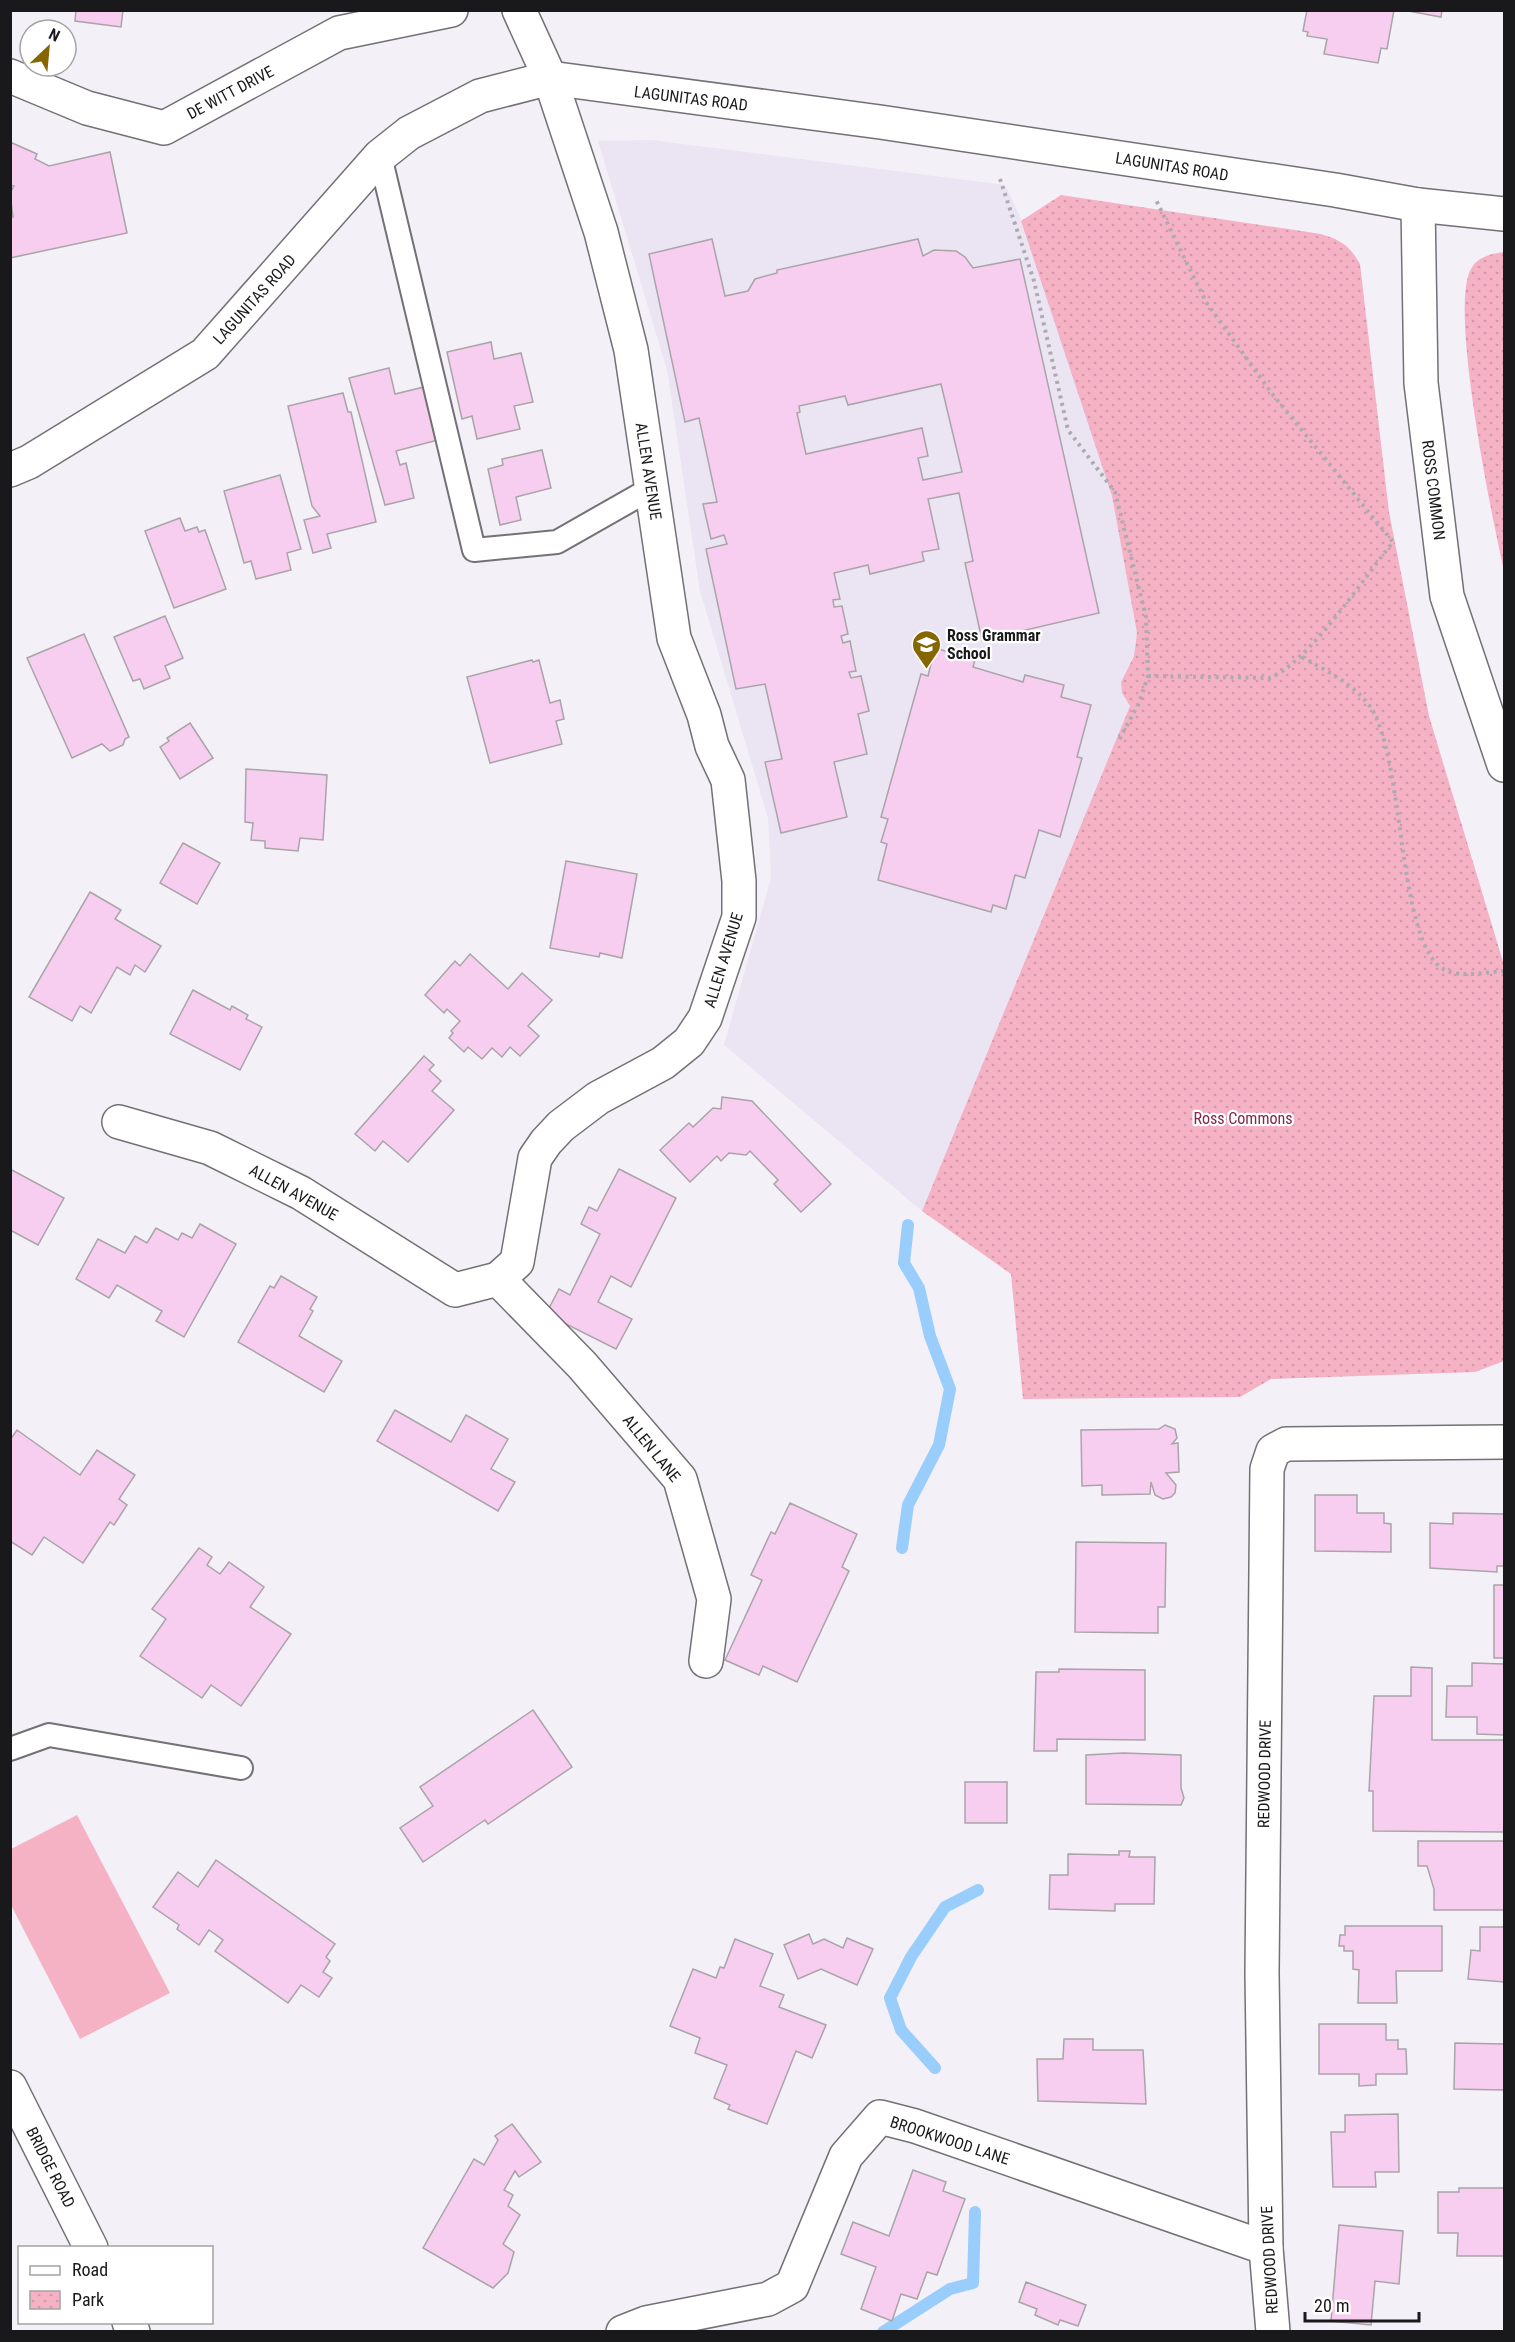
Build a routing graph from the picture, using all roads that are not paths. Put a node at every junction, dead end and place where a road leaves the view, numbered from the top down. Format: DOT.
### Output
graph roads {
  1 [pos="451,10"];
  2 [pos="519,10"];
  3 [pos="10,76"];
  4 [pos="550,78"];
  5 [pos="380,156"];
  6 [pos="1418,205"];
  7 [pos="1504,214"];
  8 [pos="10,470"];
  9 [pos="652,488"];
  10 [pos="1504,765"];
  11 [pos="119,1122"];
  12 [pos="498,1279"];
  13 [pos="1504,1442"];
  14 [pos="706,1661"];
  15 [pos="10,1749"];
  16 [pos="241,1768"];
  17 [pos="10,2087"];
  18 [pos="90,2246"];
  19 [pos="1266,2248"];
  20 [pos="623,2331"];
  21 [pos="1273,2331"];
  1 -- 3 [label="street, DE WITT DRIVE"];
  2 -- 4 [label="street, ALLEN AVENUE"];
  4 -- 5 [label="street, LAGUNITAS ROAD"];
  4 -- 6 [label="street, LAGUNITAS ROAD"];
  4 -- 9 [label="street, ALLEN AVENUE"];
  5 -- 8 [label="street, LAGUNITAS ROAD"];
  5 -- 9 [label="lane"];
  6 -- 7 [label="street, LAGUNITAS ROAD"];
  6 -- 10 [label="street, ROSS COMMON"];
  9 -- 12 [label="street, ALLEN AVENUE"];
  11 -- 12 [label="street, ALLEN AVENUE"];
  12 -- 14 [label="street, ALLEN LANE"];
  13 -- 19 [label="street, REDWOOD DRIVE"];
  15 -- 16 [label="lane"];
  17 -- 18 [label="street, BRIDGE ROAD"];
  19 -- 20 [label="street, BROOKWOOD LANE"];
  19 -- 21 [label="street, REDWOOD DRIVE"];
}
